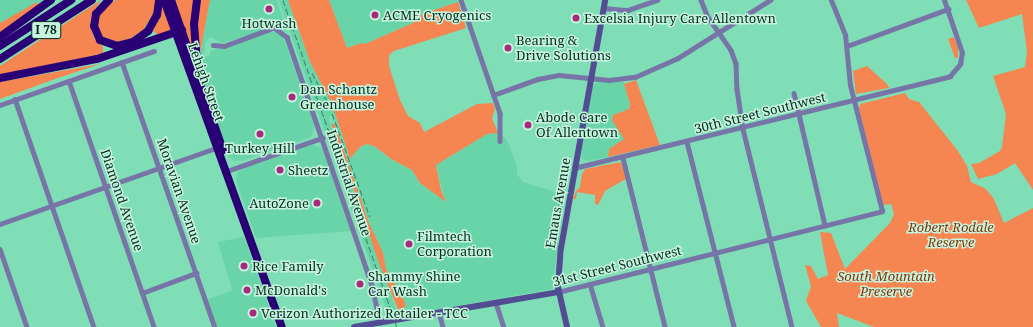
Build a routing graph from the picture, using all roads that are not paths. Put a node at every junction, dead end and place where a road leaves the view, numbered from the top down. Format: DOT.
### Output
graph roads {
  1 [pos="50,0"];
  2 [pos="64,0"];
  3 [pos="71,0"];
  4 [pos="92,0"];
  5 [pos="109,0"];
  6 [pos="159,0"];
  7 [pos="164,0"];
  8 [pos="171,0"];
  9 [pos="197,0"];
  10 [pos="461,0"];
  11 [pos="604,0"];
  12 [pos="657,0"];
  13 [pos="701,0"];
  14 [pos="770,0"];
  15 [pos="831,0"];
  16 [pos="944,0"];
  17 [pos="603,8"];
  18 [pos="948,10"];
  19 [pos="178,31"];
  20 [pos="718,32"];
  21 [pos="0,37"];
  22 [pos="213,45"];
  23 [pos="0,46"];
  24 [pos="847,46"];
  25 [pos="154,51"];
  26 [pos="0,59"];
  27 [pos="122,62"];
  28 [pos="0,78"];
  29 [pos="590,78"];
  30 [pos="69,80"];
  31 [pos="794,93"];
  32 [pos="493,95"];
  33 [pos="205,96"];
  34 [pos="15,99"];
  35 [pos="853,101"];
  36 [pos="0,105"];
  37 [pos="798,115"];
  38 [pos="743,129"];
  39 [pos="322,138"];
  40 [pos="500,141"];
  41 [pos="687,142"];
  42 [pos="216,148"];
  43 [pos="623,158"];
  44 [pos="159,168"];
  45 [pos="574,168"];
  46 [pos="227,171"];
  47 [pos="106,186"];
  48 [pos="52,205"];
  49 [pos="0,224"];
  50 [pos="826,225"];
  51 [pos="770,239"];
  52 [pos="0,249"];
  53 [pos="715,253"];
  54 [pos="651,269"];
  55 [pos="196,273"];
  56 [pos="590,284"];
  57 [pos="142,292"];
  58 [pos="558,292"];
  59 [pos="496,303"];
  60 [pos="439,312"];
  61 [pos="380,322"];
  62 [pos="27,327"];
  63 [pos="94,327"];
  64 [pos="154,327"];
  65 [pos="215,327"];
  66 [pos="282,327"];
  67 [pos="354,327"];
  68 [pos="444,327"];
  69 [pos="504,327"];
  70 [pos="567,327"];
  71 [pos="603,327"];
  72 [pos="665,327"];
  73 [pos="734,327"];
  74 [pos="792,327"];
  1 -- 21 [label="highway"];
  2 -- 23 [label="highway"];
  3 -- 23 [label="highway, I 78"];
  4 -- 26 [label="highway, I 78"];
  5 -- 6 [label="highway"];
  7 -- 19 [label="highway, Lehigh Street"];
  8 -- 19 [label="highway, Lehigh Street"];
  9 -- 33 [label="highway"];
  10 -- 32 [label="street"];
  11 -- 17 [label="main road, Emaus Avenue"];
  12 -- 17 [label="street"];
  13 -- 20 [label="street"];
  14 -- 20 [label="street"];
  15 -- 24 [label="street"];
  16 -- 18 [label="street"];
  17 -- 29 [label="main road, Emaus Avenue"];
  18 -- 24 [label="street"];
  18 -- 35 [label="street, 30th Street Southwest"];
  19 -- 28 [label="highway"];
  19 -- 33 [label="highway, Lehigh Street"];
  19 -- 42 [label="highway, Lehigh Street"];
  20 -- 29 [label="street"];
  20 -- 38 [label="street"];
  22 -- 39 [label="street, Industrial Avenue"];
  24 -- 35 [label="street"];
  25 -- 27 [label="street"];
  27 -- 30 [label="street"];
  27 -- 44 [label="street, Moravian Avenue"];
  29 -- 32 [label="street"];
  29 -- 45 [label="main road, Emaus Avenue"];
  30 -- 34 [label="street"];
  30 -- 47 [label="street, Diamond Avenue"];
  31 -- 37 [label="street"];
  32 -- 40 [label="street"];
  33 -- 46 [label="highway, Lehigh Street"];
  34 -- 36 [label="street"];
  34 -- 48 [label="street"];
  35 -- 37 [label="street, 30th Street Southwest"];
  35 -- 50 [label="street, 31st Street Southwest"];
  37 -- 38 [label="street, 30th Street Southwest"];
  37 -- 50 [label="street"];
  38 -- 41 [label="street, 30th Street Southwest"];
  38 -- 51 [label="street"];
  39 -- 46 [label="street"];
  39 -- 61 [label="street, Industrial Avenue"];
  41 -- 43 [label="street, 30th Street Southwest"];
  41 -- 53 [label="street"];
  42 -- 44 [label="street"];
  42 -- 46 [label="highway, Lehigh Street"];
  43 -- 45 [label="street, 30th Street Southwest"];
  43 -- 54 [label="street"];
  44 -- 47 [label="street"];
  44 -- 55 [label="street, Moravian Avenue"];
  45 -- 58 [label="main road, Emaus Avenue"];
  46 -- 66 [label="highway, Lehigh Street"];
  47 -- 48 [label="street"];
  47 -- 57 [label="street, Diamond Avenue"];
  48 -- 49 [label="street"];
  48 -- 63 [label="street"];
  50 -- 51 [label="street, 31st Street Southwest"];
  51 -- 53 [label="street, 31st Street Southwest"];
  51 -- 74 [label="street"];
  52 -- 62 [label="street"];
  53 -- 54 [label="street, 31st Street Southwest"];
  53 -- 73 [label="street"];
  54 -- 56 [label="street, 31st Street Southwest"];
  54 -- 72 [label="street"];
  55 -- 57 [label="street"];
  55 -- 65 [label="street, Moravian Avenue"];
  56 -- 58 [label="street, 31st Street Southwest"];
  56 -- 71 [label="street"];
  57 -- 64 [label="street, Diamond Avenue"];
  58 -- 59 [label="main road, 31st Street Southwest"];
  58 -- 70 [label="main road, Emaus Avenue"];
  59 -- 60 [label="main road, 31st Street Southwest"];
  59 -- 69 [label="street"];
  60 -- 61 [label="main road, 31st Street Southwest"];
  60 -- 68 [label="street"];
  61 -- 67 [label="main road, 31st Street Southwest"];
}
